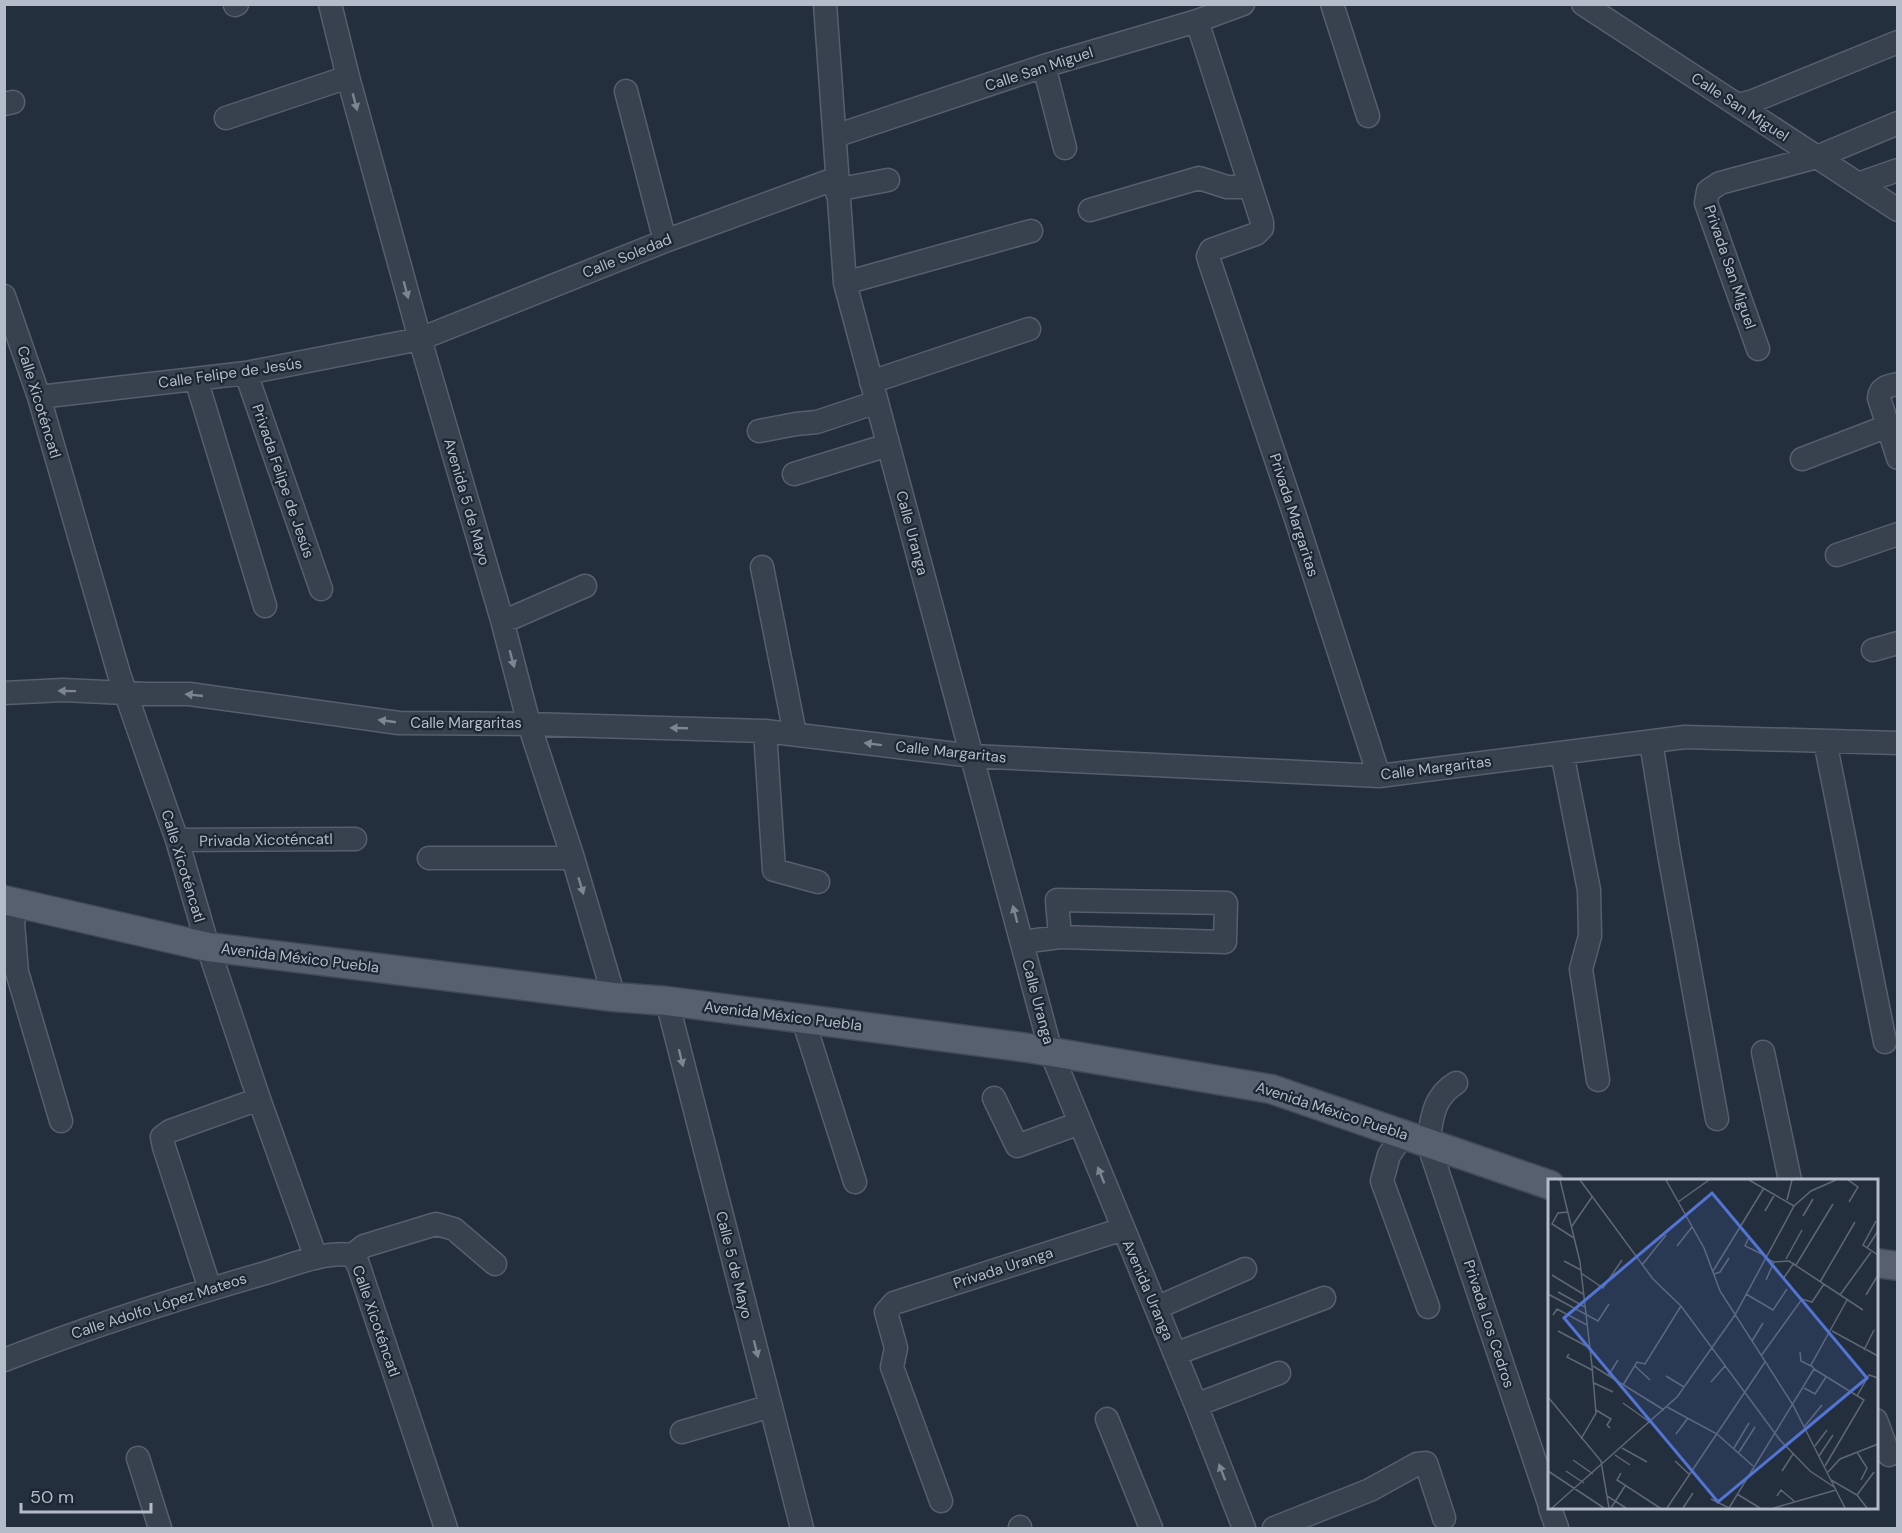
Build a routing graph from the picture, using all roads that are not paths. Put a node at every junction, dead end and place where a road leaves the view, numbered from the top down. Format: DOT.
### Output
graph roads {
  1 [pos="330,4"];
  2 [pos="825,4"];
  3 [pos="1243,4"];
  4 [pos="1332,4"];
  5 [pos="1587,5"];
  6 [pos="1197,21"];
  7 [pos="1898,42"];
  8 [pos="1044,66"];
  9 [pos="348,76"];
  10 [pos="626,91"];
  11 [pos="1737,105"];
  12 [pos="1368,116"];
  13 [pos="226,118"];
  14 [pos="1898,123"];
  15 [pos="835,136"];
  16 [pos="1065,148"];
  17 [pos="1817,156"];
  18 [pos="1898,170"];
  19 [pos="888,180"];
  20 [pos="1858,184"];
  21 [pos="837,185"];
  22 [pos="1250,187"];
  23 [pos="1090,210"];
  24 [pos="1898,210"];
  25 [pos="1031,231"];
  26 [pos="665,241"];
  27 [pos="844,283"];
  28 [pos="4,296"];
  29 [pos="1029,329"];
  30 [pos="10,330"];
  31 [pos="420,339"];
  32 [pos="1758,349"];
  33 [pos="246,374"];
  34 [pos="196,379"];
  35 [pos="1898,384"];
  36 [pos="874,392"];
  37 [pos="39,397"];
  38 [pos="1888,426"];
  39 [pos="759,431"];
  40 [pos="888,445"];
  41 [pos="1898,458"];
  42 [pos="1802,459"];
  43 [pos="794,474"];
  44 [pos="1898,534"];
  45 [pos="1837,555"];
  46 [pos="762,567"];
  47 [pos="585,586"];
  48 [pos="321,589"];
  49 [pos="265,606"];
  50 [pos="502,620"];
  51 [pos="1898,643"];
  52 [pos="1873,650"];
  53 [pos="4,693"];
  54 [pos="125,693"];
  55 [pos="529,724"];
  56 [pos="765,731"];
  57 [pos="795,734"];
  58 [pos="1825,741"];
  59 [pos="1651,742"];
  60 [pos="1898,743"];
  61 [pos="1562,753"];
  62 [pos="973,756"];
  63 [pos="1378,776"];
  64 [pos="355,839"];
  65 [pos="177,840"];
  66 [pos="429,858"];
  67 [pos="573,858"];
  68 [pos="818,882"];
  69 [pos="10,901"];
  70 [pos="1060,937"];
  71 [pos="1022,942"];
  72 [pos="208,947"];
  73 [pos="614,997"];
  74 [pos="667,1001"];
  75 [pos="803,1019"];
  76 [pos="1885,1042"];
  77 [pos="1052,1052"];
  78 [pos="1763,1052"];
  79 [pos="1598,1080"];
  80 [pos="1456,1083"];
  81 [pos="994,1098"];
  82 [pos="259,1099"];
  83 [pos="1717,1119"];
  84 [pos="61,1121"];
  85 [pos="1080,1123"];
  86 [pos="1416,1138"];
  87 [pos="1790,1179"];
  88 [pos="855,1182"];
  89 [pos="1548,1184"];
  90 [pos="1123,1230"];
  91 [pos="352,1255"];
  92 [pos="316,1258"];
  93 [pos="1878,1263"];
  94 [pos="495,1264"];
  95 [pos="1898,1266"];
  96 [pos="1245,1269"];
  97 [pos="210,1289"];
  98 [pos="1324,1298"];
  99 [pos="1428,1307"];
  100 [pos="1156,1308"];
  101 [pos="1175,1354"];
  102 [pos="4,1360"];
  103 [pos="1279,1373"];
  104 [pos="1196,1405"];
  105 [pos="771,1406"];
  106 [pos="1107,1419"];
  107 [pos="1878,1425"];
  108 [pos="682,1432"];
  109 [pos="1889,1455"];
  110 [pos="138,1458"];
  111 [pos="941,1501"];
  112 [pos="1548,1501"];
  113 [pos="1551,1509"];
  114 [pos="1444,1518"];
  115 [pos="160,1528"];
  116 [pos="446,1528"];
  117 [pos="802,1528"];
  118 [pos="1151,1528"];
  119 [pos="1242,1528"];
  120 [pos="1274,1528"];
  121 [pos="1557,1528"];
  1 -- 9 [label="street, Avenida 5 de Mayo"];
  2 -- 15 [label="street, Calle Uranga"];
  3 -- 6 [label="street, Calle San Miguel"];
  4 -- 12 [label="street"];
  5 -- 11 [label="street, Calle San Miguel"];
  6 -- 8 [label="street, Calle San Miguel"];
  6 -- 22 [label="street"];
  7 -- 11 [label="street"];
  8 -- 15 [label="street, Calle San Miguel"];
  8 -- 16 [label="street"];
  9 -- 13 [label="street"];
  9 -- 31 [label="street, Avenida 5 de Mayo, one-way"];
  10 -- 26 [label="street"];
  11 -- 17 [label="street, Calle San Miguel"];
  14 -- 17 [label="street"];
  15 -- 21 [label="street, Calle Uranga"];
  17 -- 20 [label="street, Calle San Miguel"];
  17 -- 32 [label="street, Privada San Miguel"];
  18 -- 20 [label="street"];
  19 -- 21 [label="street, Calle Soledad"];
  20 -- 24 [label="street, Calle San Miguel"];
  21 -- 26 [label="street, Calle Soledad"];
  21 -- 27 [label="street, Calle Uranga"];
  22 -- 23 [label="street"];
  22 -- 63 [label="street, Privada Margaritas"];
  25 -- 27 [label="street"];
  26 -- 31 [label="street, Calle Soledad"];
  27 -- 36 [label="street, Calle Uranga"];
  28 -- 30 [label="street, Calle Xicoténcatl"];
  29 -- 36 [label="street"];
  30 -- 37 [label="street, Calle Xicoténcatl"];
  31 -- 33 [label="street, Calle Felipe de Jesús"];
  31 -- 50 [label="street, Avenida 5 de Mayo"];
  33 -- 34 [label="street, Calle Felipe de Jesús"];
  33 -- 48 [label="street, Privada Felipe de Jesús"];
  34 -- 37 [label="street, Calle Felipe de Jesús"];
  34 -- 49 [label="street"];
  35 -- 38 [label="street"];
  36 -- 39 [label="street"];
  36 -- 40 [label="street, Calle Uranga"];
  37 -- 54 [label="street, Calle Xicoténcatl"];
  38 -- 41 [label="street"];
  38 -- 42 [label="street"];
  40 -- 43 [label="street"];
  40 -- 62 [label="street, Calle Uranga"];
  44 -- 45 [label="street"];
  46 -- 57 [label="street"];
  47 -- 50 [label="street"];
  50 -- 55 [label="street, Avenida 5 de Mayo, one-way"];
  51 -- 52 [label="street"];
  54 -- 53 [label="street, Calle Margaritas, one-way"];
  55 -- 54 [label="street, Calle Margaritas, one-way"];
  54 -- 65 [label="street, Calle Xicoténcatl"];
  56 -- 55 [label="street, Calle Margaritas, one-way"];
  55 -- 67 [label="street, Avenida 5 de Mayo"];
  56 -- 57 [label="street, Calle Margaritas"];
  56 -- 68 [label="street"];
  62 -- 57 [label="street, Calle Margaritas, one-way"];
  58 -- 59 [label="street, Calle Margaritas"];
  58 -- 60 [label="street, Calle Margaritas"];
  58 -- 76 [label="street"];
  59 -- 61 [label="street, Calle Margaritas"];
  59 -- 83 [label="street"];
  61 -- 63 [label="street, Calle Margaritas"];
  61 -- 79 [label="street"];
  62 -- 63 [label="street, Calle Margaritas"];
  71 -- 62 [label="street, Calle Uranga, one-way"];
  64 -- 65 [label="street, Privada Xicoténcatl"];
  65 -- 72 [label="street, Calle Xicoténcatl"];
  66 -- 67 [label="street"];
  67 -- 73 [label="street, Avenida 5 de Mayo, one-way"];
  69 -- 72 [label="main road, Avenida México Puebla"];
  69 -- 84 [label="street"];
  70 -- 70 [label="street"];
  70 -- 71 [label="street"];
  71 -- 77 [label="street, Calle Uranga"];
  72 -- 73 [label="main road, Avenida México Puebla"];
  72 -- 82 [label="street, Calle Xicoténcatl"];
  73 -- 74 [label="main road, Avenida México Puebla"];
  74 -- 75 [label="main road, Avenida México Puebla"];
  74 -- 105 [label="street, Calle 5 de Mayo, one-way"];
  75 -- 77 [label="main road, Avenida México Puebla"];
  75 -- 88 [label="street"];
  77 -- 85 [label="street, Avenida Uranga"];
  77 -- 86 [label="main road, Avenida México Puebla"];
  78 -- 87 [label="street"];
  80 -- 86 [label="street"];
  81 -- 85 [label="street"];
  82 -- 92 [label="street, Calle Xicoténcatl"];
  82 -- 97 [label="street"];
  90 -- 85 [label="street, Avenida Uranga, one-way"];
  86 -- 89 [label="main road, Avenida México Puebla"];
  86 -- 99 [label="street"];
  86 -- 112 [label="street, Privada Los Cedros"];
  90 -- 100 [label="street, Avenida Uranga"];
  90 -- 111 [label="street, Privada Uranga"];
  91 -- 92 [label="street, Calle Xicoténcatl"];
  91 -- 94 [label="street"];
  91 -- 116 [label="street, Calle Xicoténcatl"];
  92 -- 97 [label="street, Calle Adolfo López Mateos"];
  93 -- 95 [label="main road"];
  96 -- 100 [label="street"];
  97 -- 102 [label="street, Calle Adolfo López Mateos"];
  98 -- 101 [label="street"];
  100 -- 101 [label="street, Avenida Uranga"];
  101 -- 104 [label="street, Avenida Uranga"];
  103 -- 104 [label="street"];
  119 -- 104 [label="street, Avenida Uranga, one-way"];
  105 -- 108 [label="street"];
  105 -- 117 [label="street, Calle 5 de Mayo"];
  106 -- 118 [label="street"];
  107 -- 109 [label="street"];
  110 -- 115 [label="street"];
  113 -- 121 [label="street, Privada Los Cedros"];
  114 -- 120 [label="street"];
}
